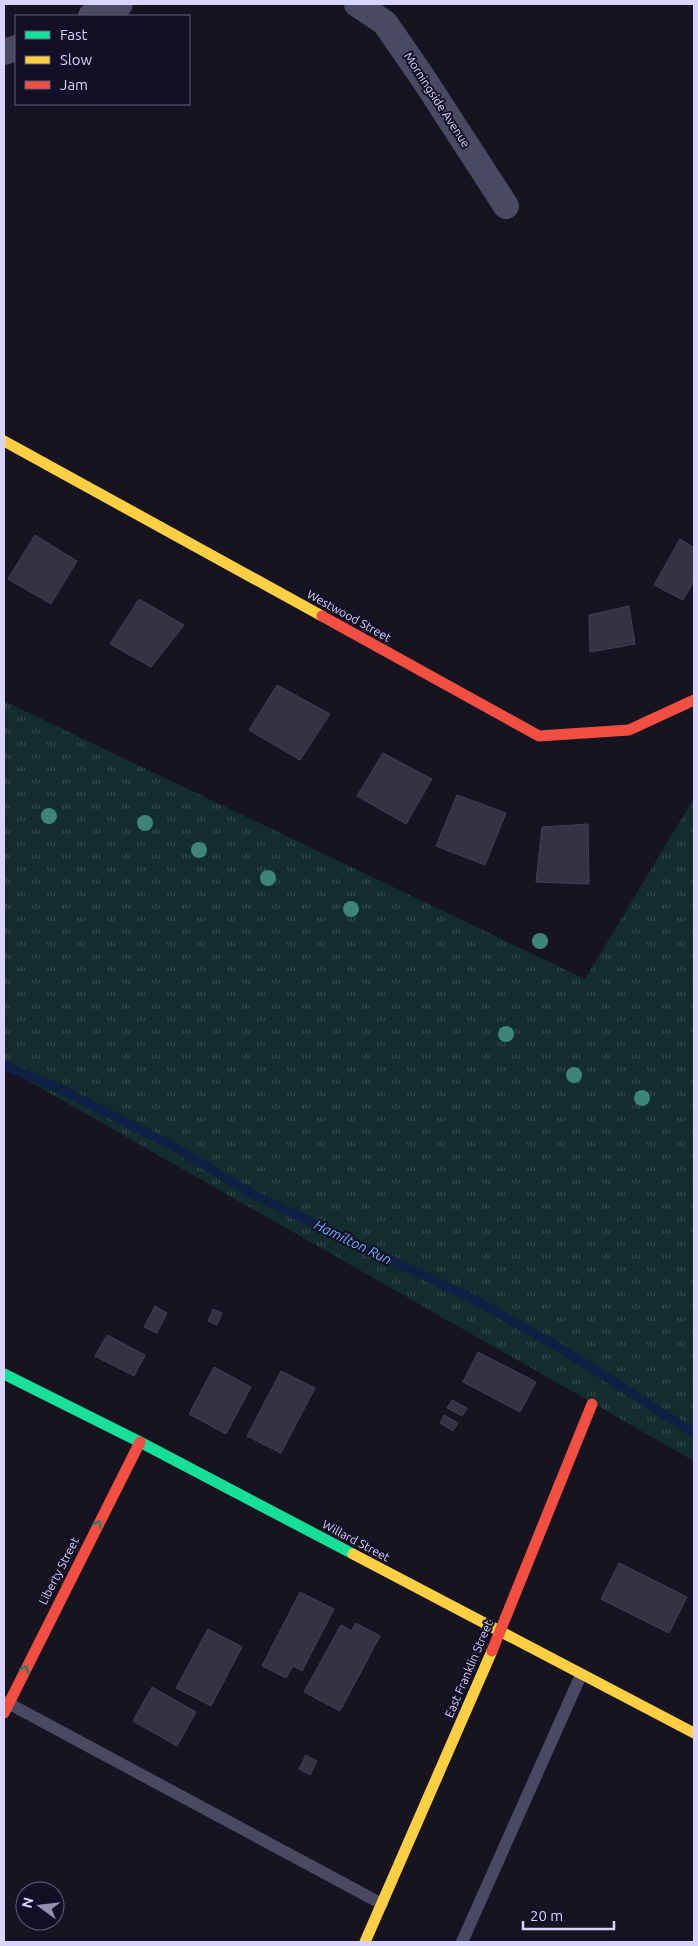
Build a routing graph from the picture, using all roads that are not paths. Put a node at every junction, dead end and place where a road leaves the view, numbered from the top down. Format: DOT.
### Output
graph roads {
  1 [pos="120,4"];
  2 [pos="357,4"];
  3 [pos="93,15"];
  4 [pos="506,206"];
  5 [pos="4,441"];
  6 [pos="694,700"];
  7 [pos="4,1374"];
  8 [pos="592,1404"];
  9 [pos="140,1442"];
  10 [pos="500,1632"];
  11 [pos="581,1675"];
  12 [pos="5,1706"];
  13 [pos="694,1733"];
  14 [pos="382,1904"];
  15 [pos="365,1942"];
  16 [pos="462,1942"];
  1 -- 3 [label="street"];
  2 -- 4 [label="street, Morningside Avenue"];
  5 -- 6 [label="street, Westwood Street"];
  7 -- 9 [label="street, Willard Street"];
  8 -- 10 [label="street, East Franklin Street"];
  9 -- 10 [label="street, Willard Street"];
  12 -- 9 [label="street, Liberty Street, one-way"];
  10 -- 11 [label="street, Willard Street"];
  10 -- 14 [label="street, East Franklin Street"];
  11 -- 13 [label="street, Willard Street"];
  11 -- 16 [label="lane"];
  12 -- 14 [label="lane"];
  14 -- 15 [label="street, East Franklin Street"];
}
